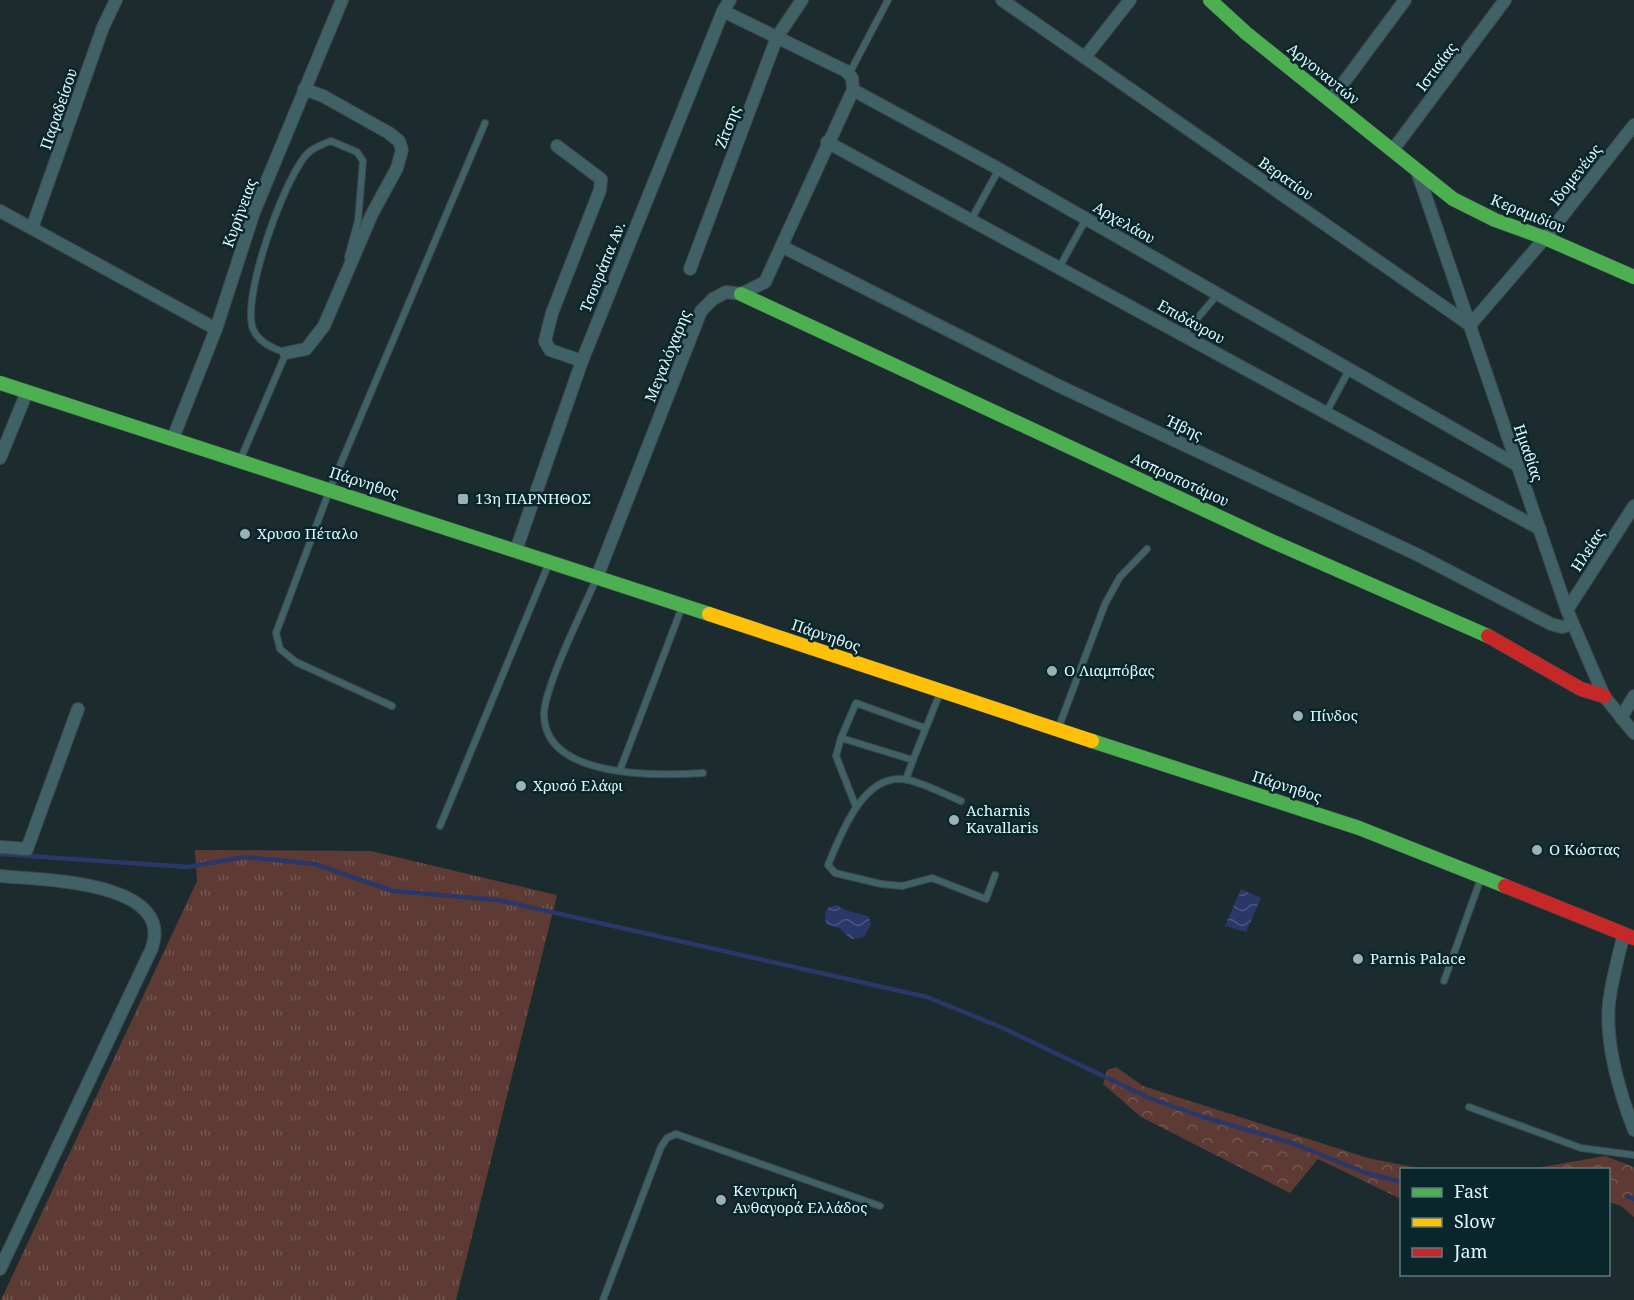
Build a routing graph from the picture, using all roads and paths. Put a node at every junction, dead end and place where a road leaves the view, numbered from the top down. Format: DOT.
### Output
graph roads {
  1 [pos="116,0"];
  2 [pos="342,0"];
  3 [pos="802,0"];
  4 [pos="888,0"];
  5 [pos="1002,0"];
  6 [pos="1130,0"];
  7 [pos="1210,0"];
  8 [pos="1406,0"];
  9 [pos="1505,0"];
  10 [pos="726,5"];
  11 [pos="777,37"];
  12 [pos="1085,57"];
  13 [pos="849,74"];
  14 [pos="304,89"];
  15 [pos="853,90"];
  16 [pos="1330,101"];
  17 [pos="485,123"];
  18 [pos="1634,125"];
  19 [pos="827,142"];
  20 [pos="557,146"];
  21 [pos="1392,151"];
  22 [pos="999,169"];
  23 [pos="1417,171"];
  24 [pos="0,211"];
  25 [pos="1086,218"];
  26 [pos="971,220"];
  27 [pos="32,228"];
  28 [pos="1545,238"];
  29 [pos="783,247"];
  30 [pos="1059,268"];
  31 [pos="690,269"];
  32 [pos="1634,277"];
  33 [pos="339,289"];
  34 [pos="741,294"];
  35 [pos="1218,294"];
  36 [pos="1470,325"];
  37 [pos="216,329"];
  38 [pos="1183,335"];
  39 [pos="286,353"];
  40 [pos="582,361"];
  41 [pos="1350,369"];
  42 [pos="0,382"];
  43 [pos="27,392"];
  44 [pos="1326,413"];
  45 [pos="173,438"];
  46 [pos="0,458"];
  47 [pos="240,461"];
  48 [pos="1515,464"];
  49 [pos="330,489"];
  50 [pos="1634,506"];
  51 [pos="1540,529"];
  52 [pos="1146,549"];
  53 [pos="516,550"];
  54 [pos="550,560"];
  55 [pos="597,577"];
  56 [pos="683,604"];
  57 [pos="1567,610"];
  58 [pos="1573,624"];
  59 [pos="940,692"];
  60 [pos="1604,696"];
  61 [pos="1634,696"];
  62 [pos="392,706"];
  63 [pos="78,709"];
  64 [pos="1621,718"];
  65 [pos="925,728"];
  66 [pos="1058,730"];
  67 [pos="1634,733"];
  68 [pos="841,738"];
  69 [pos="913,760"];
  70 [pos="620,770"];
  71 [pos="703,773"];
  72 [pos="906,779"];
  73 [pos="961,801"];
  74 [pos="856,807"];
  75 [pos="440,826"];
  76 [pos="0,847"];
  77 [pos="995,875"];
  78 [pos="0,876"];
  79 [pos="1481,878"];
  80 [pos="1629,936"];
  81 [pos="1444,981"];
  82 [pos="1469,1107"];
  83 [pos="1634,1130"];
  84 [pos="1634,1155"];
  85 [pos="880,1206"];
  86 [pos="0,1269"];
  87 [pos="603,1300"];
  1 -- 27 [label="street, Παραδείσου"];
  2 -- 14 [label="street, Κυρήνειας"];
  3 -- 11 [label="street, Ζίτσης"];
  4 -- 13 [label="lane"];
  5 -- 12 [label="street, Βερατίου"];
  6 -- 12 [label="street"];
  7 -- 16 [label="main road, Αργοναυτών"];
  8 -- 16 [label="street"];
  9 -- 21 [label="street, Ιστιαίας"];
  10 -- 11 [label="street"];
  10 -- 40 [label="street, Τσουράπα Αν."];
  11 -- 13 [label="street"];
  11 -- 31 [label="street, Ζίτσης"];
  12 -- 36 [label="street, Βερατίου"];
  13 -- 15 [label="street"];
  14 -- 33 [label="street"];
  14 -- 37 [label="street, Κυρήνειας"];
  15 -- 19 [label="street, Μεγαλόχαρης"];
  15 -- 22 [label="street, Αρχελάου"];
  16 -- 21 [label="main road, Αργοναυτών"];
  17 -- 49 [label="lane"];
  18 -- 28 [label="street, Ιδομενέως"];
  19 -- 26 [label="street, Επιδάυρου"];
  19 -- 29 [label="street, Μεγαλόχαρης"];
  20 -- 40 [label="street"];
  21 -- 23 [label="main road, Αργοναυτών"];
  22 -- 25 [label="street, Αρχελάου"];
  22 -- 26 [label="lane"];
  23 -- 28 [label="main road, Κεραμιδίου"];
  23 -- 36 [label="street, Ημαθίας"];
  24 -- 27 [label="street"];
  25 -- 30 [label="lane"];
  25 -- 35 [label="street, Αρχελάου"];
  26 -- 30 [label="street, Επιδάυρου"];
  27 -- 37 [label="street"];
  28 -- 32 [label="main road, Κεραμιδίου"];
  28 -- 36 [label="street, Ιδομενέως"];
  29 -- 34 [label="street, Μεγαλόχαρης"];
  29 -- 58 [label="street, Ήβης"];
  30 -- 38 [label="street, Επιδάυρου"];
  33 -- 39 [label="street"];
  33 -- 39 [label="lane"];
  34 -- 55 [label="street, Μεγαλόχαρης"];
  34 -- 60 [label="main road, Ασπροποτάμου"];
  35 -- 38 [label="lane"];
  35 -- 41 [label="street, Αρχελάου"];
  36 -- 48 [label="street, Ημαθίας"];
  37 -- 45 [label="street, Κυρήνειας"];
  38 -- 44 [label="street, Επιδάυρου"];
  39 -- 47 [label="lane"];
  40 -- 53 [label="street, Τσουράπα Αν."];
  41 -- 44 [label="lane"];
  41 -- 48 [label="street, Αρχελάου"];
  42 -- 43 [label="main road, Πάρνηθος"];
  43 -- 45 [label="main road, Πάρνηθος"];
  43 -- 46 [label="street"];
  44 -- 51 [label="street, Επιδάυρου"];
  45 -- 47 [label="main road, Πάρνηθος"];
  47 -- 49 [label="main road, Πάρνηθος"];
  48 -- 51 [label="street, Ημαθίας"];
  49 -- 53 [label="main road, Πάρνηθος"];
  49 -- 62 [label="lane"];
  50 -- 57 [label="street, Ηλείας"];
  51 -- 57 [label="street, Ημαθίας"];
  52 -- 66 [label="lane"];
  53 -- 54 [label="main road, Πάρνηθος"];
  54 -- 55 [label="main road, Πάρνηθος"];
  54 -- 75 [label="lane"];
  55 -- 56 [label="main road, Πάρνηθος"];
  55 -- 70 [label="lane"];
  56 -- 59 [label="main road, Πάρνηθος"];
  56 -- 70 [label="lane"];
  57 -- 58 [label="street, Ημαθίας"];
  58 -- 60 [label="street, Ημαθίας"];
  59 -- 65 [label="lane"];
  59 -- 66 [label="main road, Πάρνηθος"];
  60 -- 64 [label="street, Ημαθίας"];
  61 -- 64 [label="street"];
  63 -- 76 [label="street"];
  64 -- 67 [label="street, Ημαθίας"];
  65 -- 68 [label="lane"];
  65 -- 69 [label="lane"];
  66 -- 79 [label="main road, Πάρνηθος"];
  68 -- 69 [label="lane"];
  68 -- 74 [label="lane"];
  69 -- 72 [label="lane"];
  70 -- 71 [label="lane"];
  72 -- 73 [label="lane"];
  72 -- 74 [label="lane"];
  74 -- 77 [label="lane"];
  78 -- 86 [label="street"];
  79 -- 80 [label="main road, Πάρνηθος"];
  79 -- 81 [label="lane"];
  80 -- 83 [label="street"];
  82 -- 84 [label="lane"];
  85 -- 87 [label="lane"];
}
